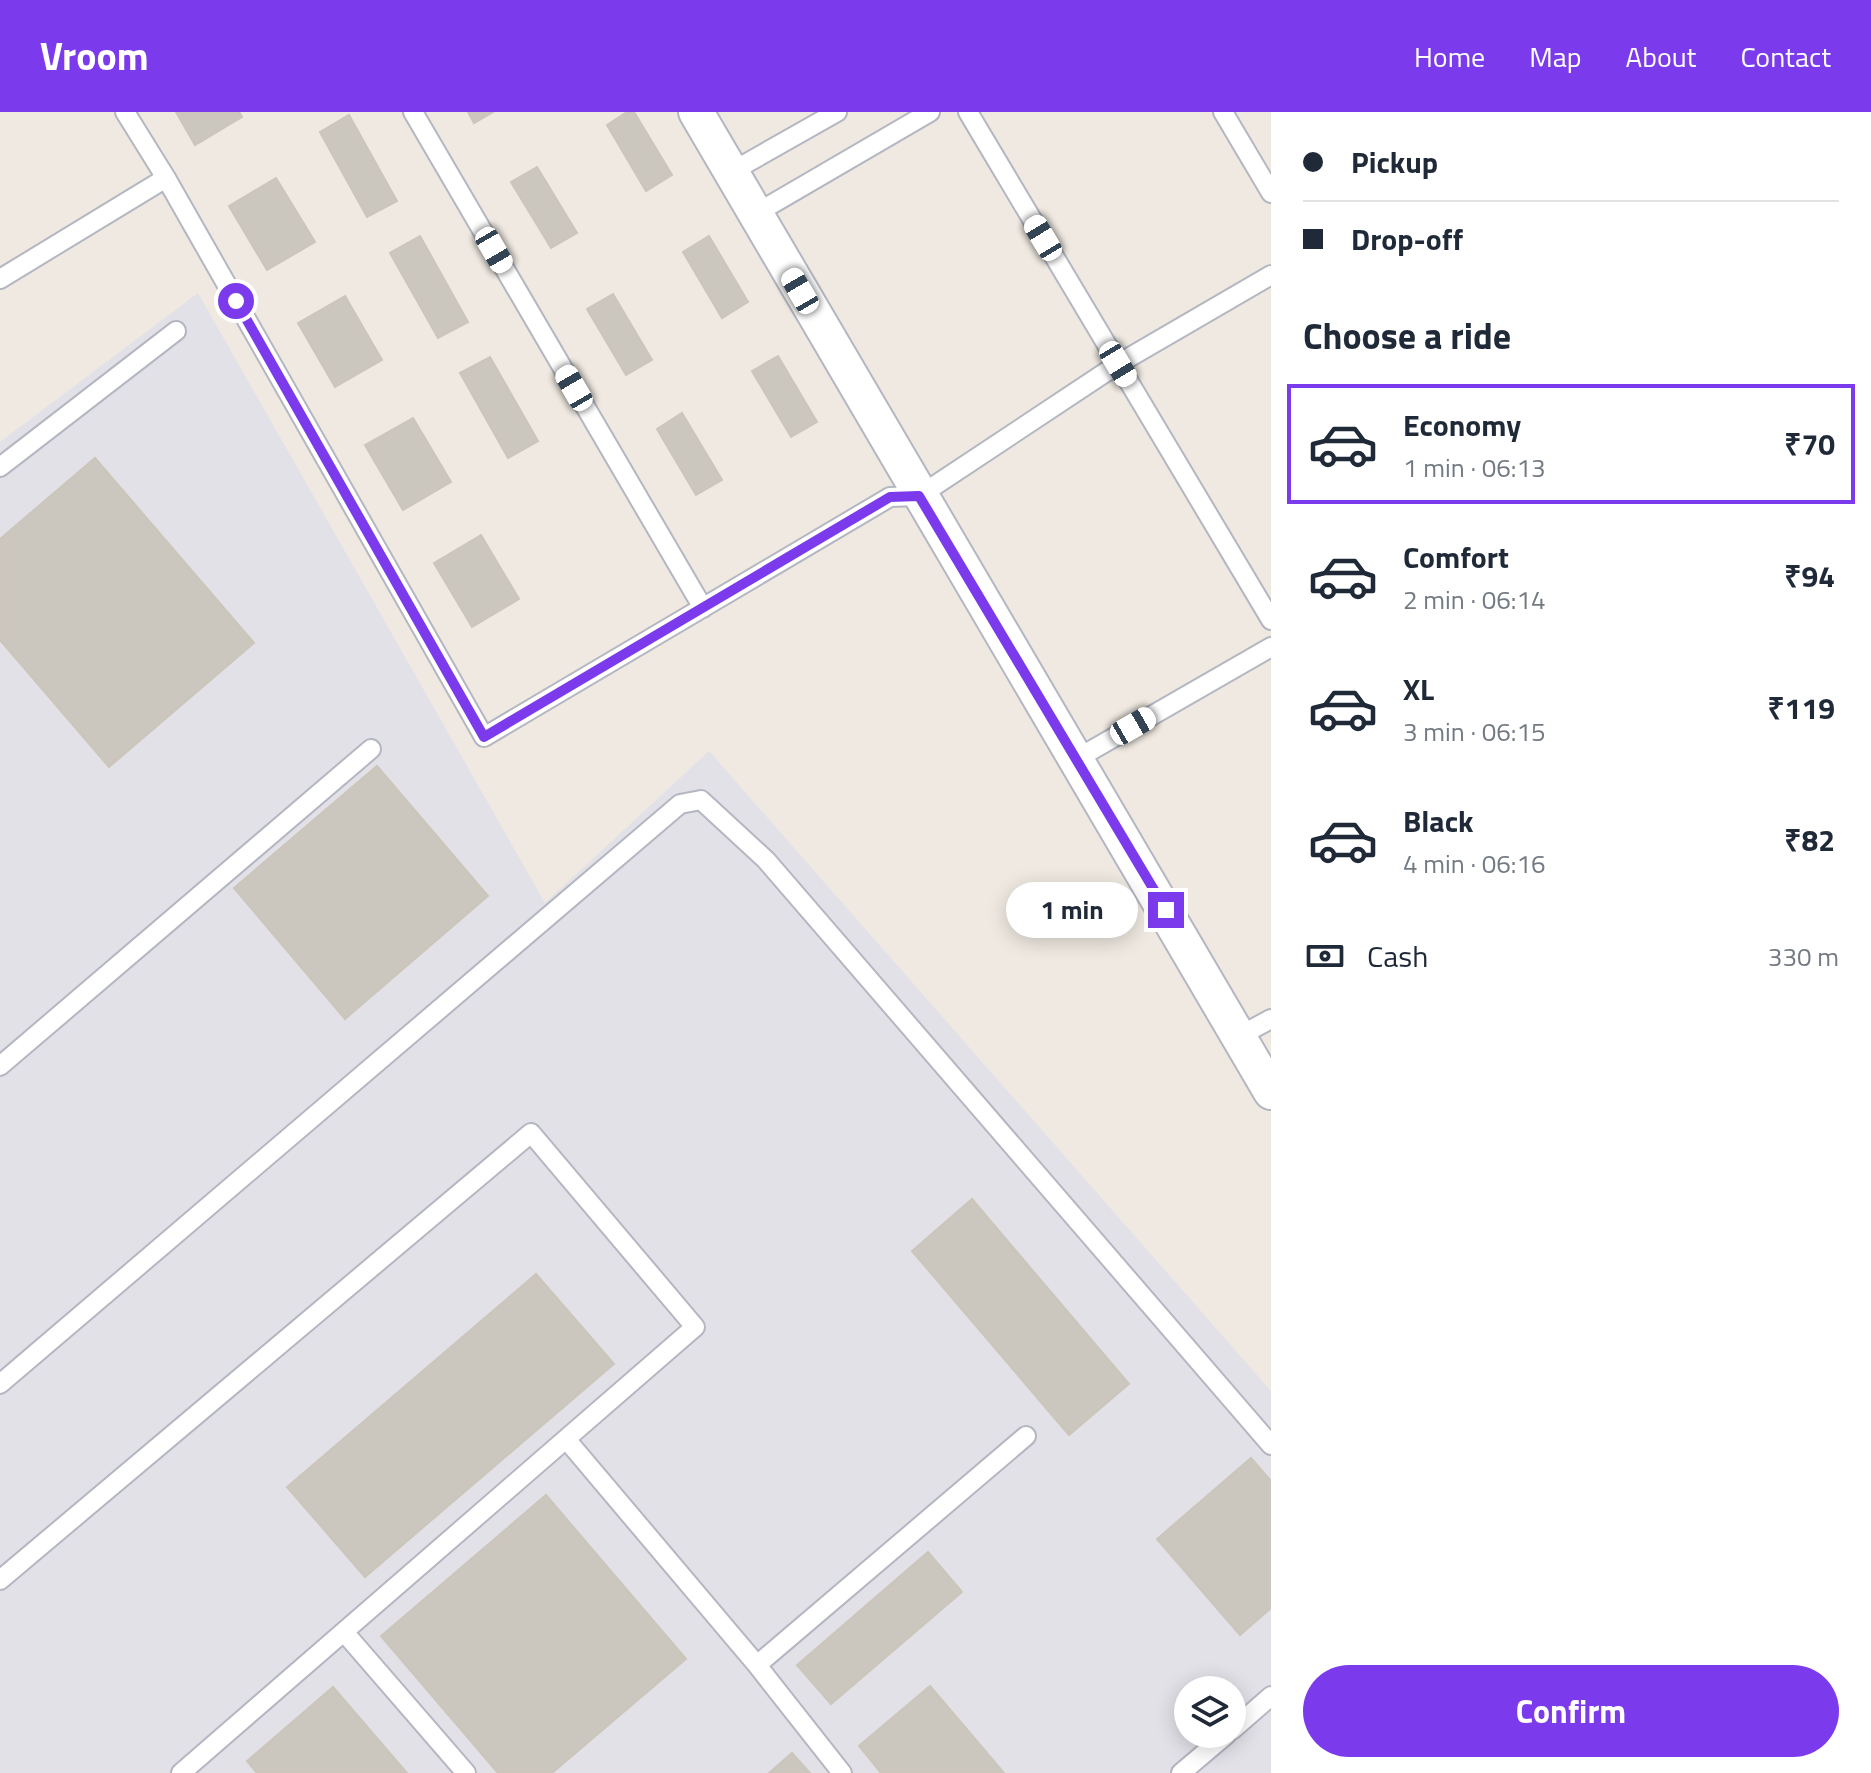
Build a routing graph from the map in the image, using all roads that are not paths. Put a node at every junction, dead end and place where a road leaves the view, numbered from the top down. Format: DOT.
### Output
graph roads {
  1 [pos="125,112"];
  2 [pos="413,112"];
  3 [pos="696,112"];
  4 [pos="837,112"];
  5 [pos="930,112"];
  6 [pos="968,112"];
  7 [pos="1223,112"];
  8 [pos="731,172"];
  9 [pos="166,178"];
  10 [pos="1271,193"];
  11 [pos="755,214"];
  12 [pos="1271,275"];
  13 [pos="0,279"];
  14 [pos="176,331"];
  15 [pos="1118,364"];
  16 [pos="0,467"];
  17 [pos="919,496"];
  18 [pos="703,608"];
  19 [pos="1271,620"];
  20 [pos="1271,647"];
  21 [pos="371,749"];
  22 [pos="1078,758"];
  23 [pos="1271,1019"];
  24 [pos="1239,1036"];
  25 [pos="0,1066"];
  26 [pos="1271,1092"];
  27 [pos="0,1384"];
  28 [pos="1026,1436"];
  29 [pos="566,1439"];
  30 [pos="1271,1445"];
  31 [pos="0,1580"];
  32 [pos="344,1632"];
  33 [pos="757,1665"];
  34 [pos="1271,1696"];
  35 [pos="1246,1718"];
  36 [pos="1210,1748"];
  37 [pos="181,1773"];
  38 [pos="466,1773"];
  39 [pos="842,1773"];
  40 [pos="1181,1773"];
  1 -- 9 [label="lane"];
  2 -- 18 [label="lane"];
  3 -- 8 [label="street"];
  4 -- 8 [label="lane"];
  5 -- 11 [label="lane"];
  6 -- 15 [label="lane"];
  7 -- 10 [label="lane"];
  8 -- 11 [label="street"];
  9 -- 13 [label="lane"];
  9 -- 18 [label="lane"];
  11 -- 17 [label="street"];
  12 -- 15 [label="lane"];
  14 -- 16 [label="lane"];
  15 -- 17 [label="lane"];
  15 -- 19 [label="lane"];
  17 -- 18 [label="lane"];
  17 -- 22 [label="street"];
  20 -- 22 [label="lane"];
  21 -- 25 [label="lane"];
  22 -- 24 [label="street"];
  23 -- 24 [label="lane"];
  24 -- 26 [label="street"];
  27 -- 30 [label="lane"];
  28 -- 33 [label="lane"];
  29 -- 31 [label="lane"];
  29 -- 32 [label="lane"];
  29 -- 33 [label="lane"];
  32 -- 37 [label="lane"];
  32 -- 38 [label="lane"];
  33 -- 39 [label="lane"];
  34 -- 35 [label="lane"];
  36 -- 40 [label="lane"];
}
